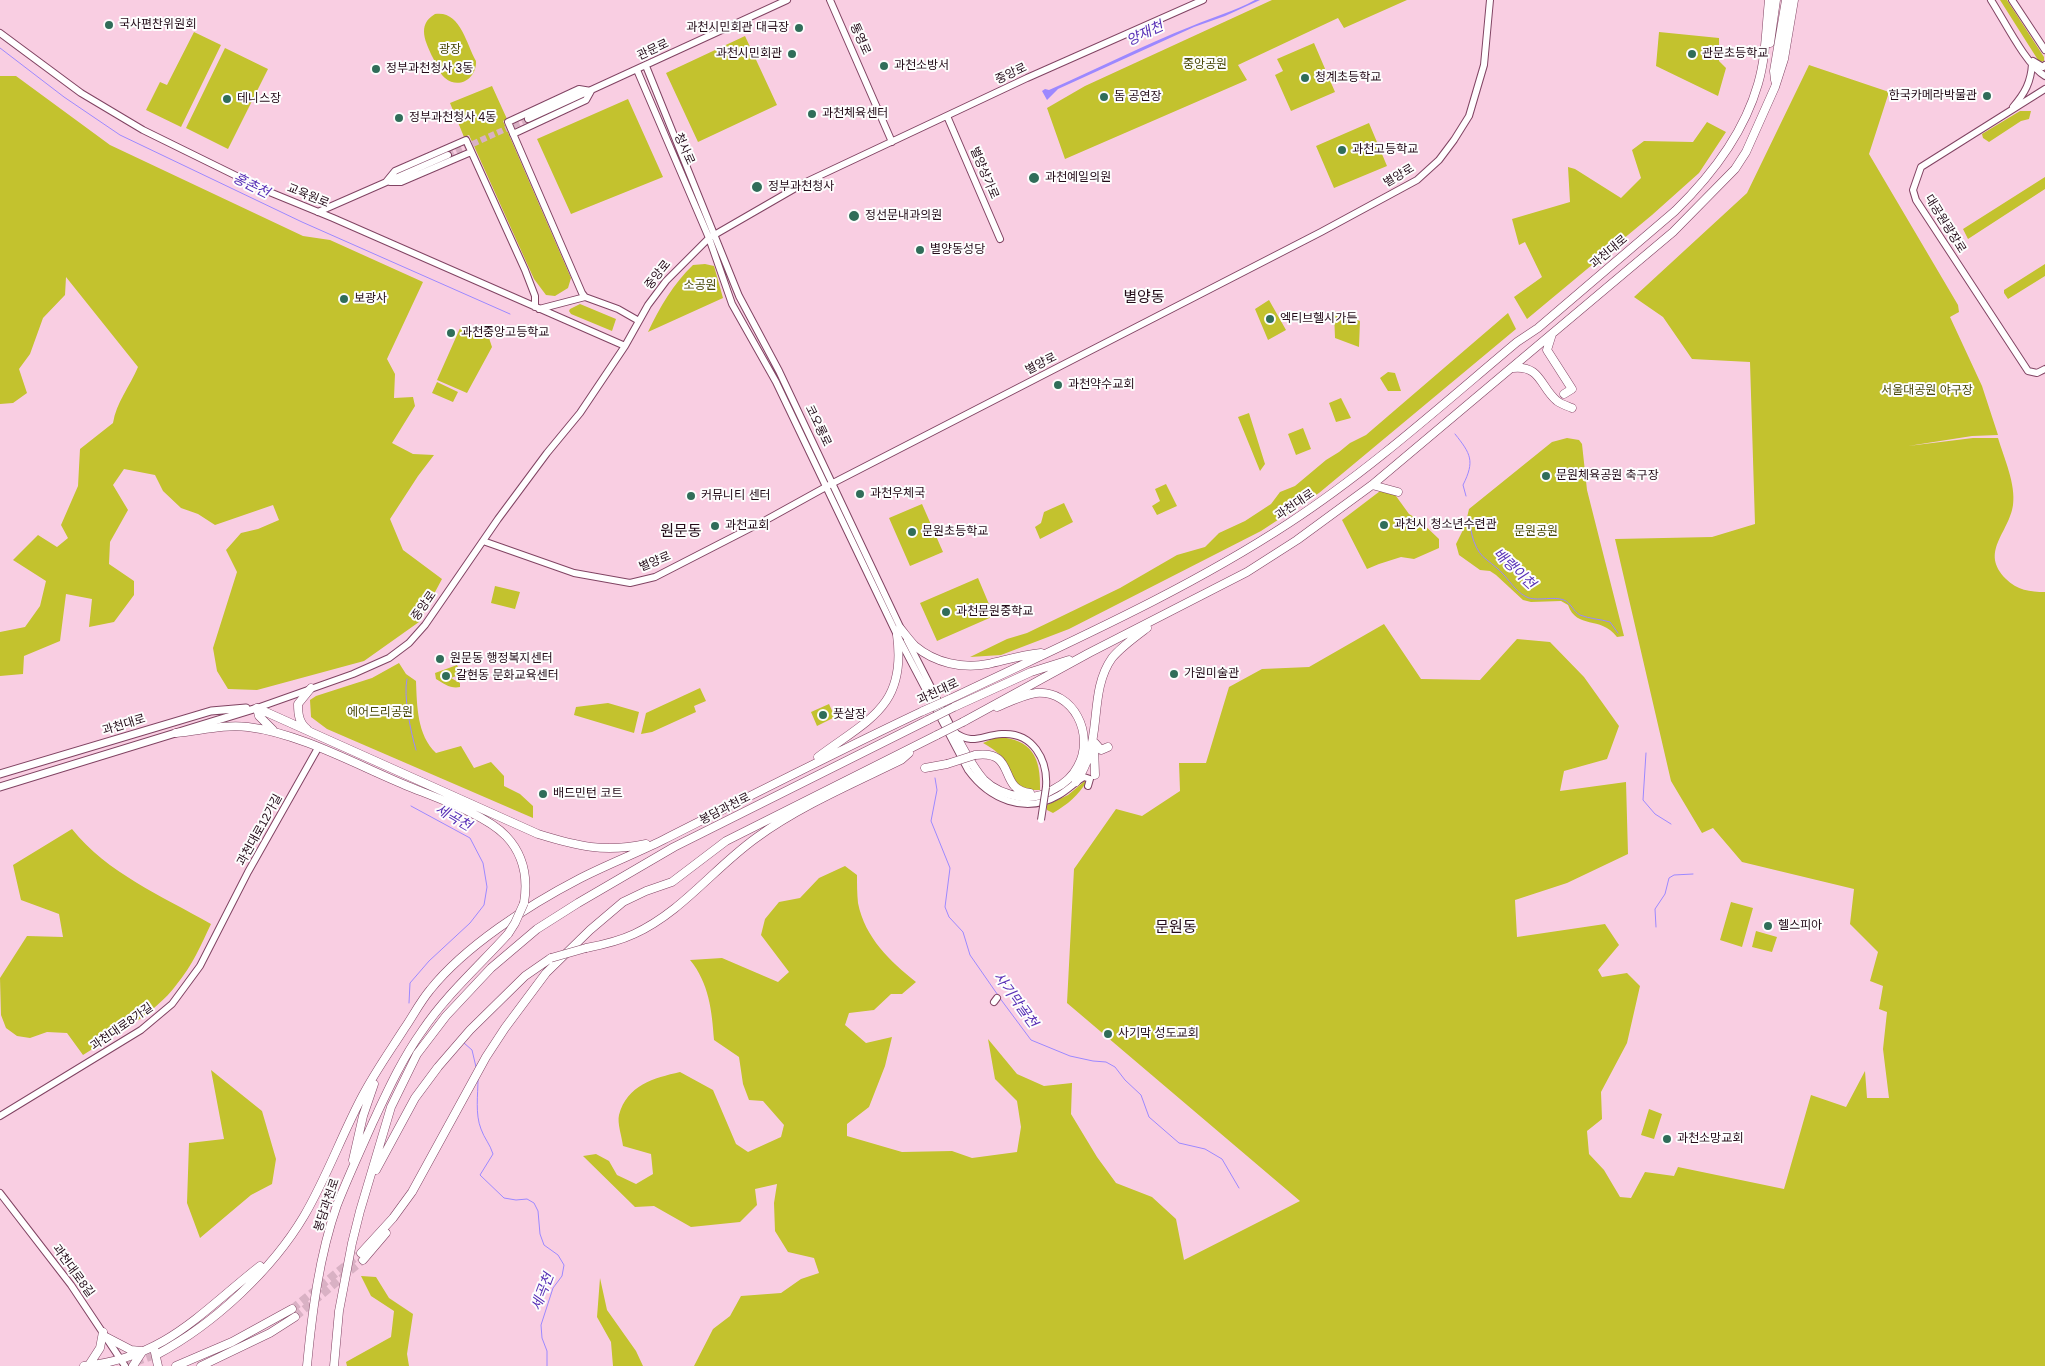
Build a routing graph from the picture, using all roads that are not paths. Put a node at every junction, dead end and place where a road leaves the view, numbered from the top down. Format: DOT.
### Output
graph roads {
  1 [pos="787,0"];
  2 [pos="830,0"];
  3 [pos="1203,0"];
  4 [pos="1490,0"];
  5 [pos="1770,0"];
  6 [pos="1776,0"];
  7 [pos="1786,0"];
  8 [pos="1794,0"];
  9 [pos="1991,0"];
  10 [pos="2012,0"];
  11 [pos="0,33"];
  12 [pos="2045,48"];
  13 [pos="2026,56"];
  14 [pos="2032,64"];
  15 [pos="2045,65"];
  16 [pos="646,66"];
  17 [pos="637,70"];
  18 [pos="2045,76"];
  19 [pos="1759,83"];
  20 [pos="1775,87"];
  21 [pos="2045,89"];
  22 [pos="591,91"];
  23 [pos="2006,114"];
  24 [pos="947,116"];
  25 [pos="528,119"];
  26 [pos="513,134"];
  27 [pos="892,142"];
  28 [pos="471,152"];
  29 [pos="448,155"];
  30 [pos="386,182"];
  31 [pos="318,212"];
  32 [pos="712,236"];
  33 [pos="1000,239"];
  34 [pos="585,297"];
  35 [pos="537,308"];
  36 [pos="639,321"];
  37 [pos="1552,334"];
  38 [pos="625,346"];
  39 [pos="1512,368"];
  40 [pos="2045,368"];
  41 [pos="1564,394"];
  42 [pos="1572,408"];
  43 [pos="833,483"];
  44 [pos="1372,485"];
  45 [pos="825,488"];
  46 [pos="1398,492"];
  47 [pos="482,541"];
  48 [pos="1158,619"];
  49 [pos="899,632"];
  50 [pos="1045,653"];
  51 [pos="1089,653"];
  52 [pos="311,688"];
  53 [pos="257,708"];
  54 [pos="211,710"];
  55 [pos="210,721"];
  56 [pos="963,722"];
  57 [pos="274,732"];
  58 [pos="310,732"];
  59 [pos="954,732"];
  60 [pos="176,733"];
  61 [pos="1092,738"];
  62 [pos="916,747"];
  63 [pos="1108,747"];
  64 [pos="318,748"];
  65 [pos="947,764"];
  66 [pos="805,767"];
  67 [pos="925,768"];
  68 [pos="940,773"];
  69 [pos="0,774"];
  70 [pos="1095,775"];
  71 [pos="1076,782"];
  72 [pos="1088,786"];
  73 [pos="0,787"];
  74 [pos="1049,789"];
  75 [pos="1041,820"];
  76 [pos="660,841"];
  77 [pos="222,922"];
  78 [pos="380,1066"];
  79 [pos="0,1116"];
  80 [pos="370,1178"];
  81 [pos="348,1179"];
  82 [pos="0,1192"];
  83 [pos="276,1254"];
  84 [pos="362,1256"];
  85 [pos="292,1309"];
  86 [pos="295,1317"];
  87 [pos="105,1334"];
  88 [pos="154,1346"];
  89 [pos="142,1352"];
  90 [pos="158,1354"];
  91 [pos="123,1363"];
  92 [pos="84,1366"];
  93 [pos="92,1366"];
  94 [pos="133,1366"];
  95 [pos="158,1366"];
  96 [pos="176,1366"];
  97 [pos="200,1366"];
  98 [pos="308,1366"];
  99 [pos="334,1366"];
  1 -- 16 [label="street, 관문로"];
  2 -- 27 [label="street, 통영로"];
  3 -- 24 [label="street, 중앙로"];
  4 -- 43 [label="street, 별양로"];
  5 -- 19 [label="highway, 과천대로"];
  6 -- 19 [label="highway"];
  7 -- 20 [label="highway"];
  8 -- 20 [label="highway, 과천대로"];
  9 -- 13 [label="street"];
  10 -- 12 [label="street"];
  11 -- 31 [label="street, 교육원로"];
  13 -- 14 [label="street"];
  13 -- 15 [label="street"];
  14 -- 18 [label="street"];
  14 -- 23 [label="street"];
  16 -- 17 [label="street, 관문로"];
  16 -- 32 [label="street, 청사로"];
  17 -- 22 [label="street, 관문로"];
  17 -- 32 [label="street, 청사로"];
  19 -- 50 [label="highway, 과천대로"];
  20 -- 37 [label="highway, 과천대로"];
  21 -- 23 [label="street, 대공원광장로"];
  22 -- 25 [label="street, 관문로"];
  22 -- 26 [label="street"];
  22 -- 26 [label="street"];
  23 -- 40 [label="street, 대공원광장로"];
  24 -- 27 [label="street, 중앙로"];
  24 -- 33 [label="street, 별양상가로"];
  26 -- 34 [label="street"];
  27 -- 32 [label="street, 중앙로"];
  28 -- 30 [label="street"];
  28 -- 30 [label="street"];
  28 -- 35 [label="street"];
  29 -- 30 [label="street"];
  30 -- 31 [label="street"];
  31 -- 35 [label="street, 교육원로"];
  32 -- 36 [label="street, 중앙로"];
  32 -- 43 [label="street, 코오롱로"];
  32 -- 45 [label="street"];
  34 -- 35 [label="street"];
  34 -- 36 [label="street"];
  35 -- 38 [label="street, 교육원로"];
  36 -- 38 [label="street, 중앙로"];
  37 -- 39 [label="highway, 과천대로"];
  37 -- 41 [label="highway"];
  38 -- 47 [label="street, 중앙로"];
  39 -- 42 [label="highway"];
  39 -- 44 [label="highway, 과천대로"];
  43 -- 45 [label="street, 별양로"];
  43 -- 49 [label="street, 코오롱로"];
  44 -- 46 [label="highway"];
  44 -- 48 [label="highway, 과천대로"];
  45 -- 47 [label="street, 별양로"];
  45 -- 49 [label="street"];
  47 -- 52 [label="street, 중앙로"];
  48 -- 51 [label="highway, 과천대로"];
  48 -- 61 [label="highway"];
  49 -- 50 [label="highway"];
  49 -- 59 [label="street"];
  49 -- 66 [label="highway"];
  49 -- 71 [label="street"];
  50 -- 66 [label="highway, 과천대로, bridge"];
  51 -- 56 [label="highway, 과천대로"];
  51 -- 80 [label="highway, 봉담과천로, bridge"];
  52 -- 53 [label="street, 중앙로"];
  52 -- 58 [label="highway"];
  53 -- 54 [label="main road, 과천대로"];
  53 -- 55 [label="main road, 과천대로"];
  53 -- 57 [label="highway"];
  53 -- 58 [label="highway"];
  54 -- 55 [label="main road"];
  54 -- 69 [label="main road, 과천대로"];
  55 -- 60 [label="main road, 과천대로"];
  56 -- 62 [label="highway, 과천대로, bridge"];
  56 -- 74 [label="highway"];
  57 -- 60 [label="highway"];
  57 -- 64 [label="highway"];
  58 -- 76 [label="highway"];
  59 -- 74 [label="highway"];
  59 -- 74 [label="street"];
  60 -- 73 [label="main road, 과천대로"];
  61 -- 63 [label="highway"];
  61 -- 70 [label="highway"];
  61 -- 71 [label="highway"];
  62 -- 80 [label="highway, bridge"];
  62 -- 84 [label="highway"];
  64 -- 77 [label="street, 과천대로12가길"];
  64 -- 81 [label="highway, 봉담과천로, bridge"];
  65 -- 67 [label="highway"];
  65 -- 68 [label="highway"];
  65 -- 74 [label="highway, bridge"];
  66 -- 76 [label="highway, 과천대로"];
  71 -- 72 [label="street"];
  74 -- 75 [label="street, bridge"];
  76 -- 78 [label="highway"];
  77 -- 79 [label="street, 과천대로8가길"];
  78 -- 81 [label="highway"];
  78 -- 83 [label="highway"];
  80 -- 99 [label="highway"];
  81 -- 98 [label="highway, 봉담과천로"];
  82 -- 87 [label="street, 과천대로8길"];
  83 -- 88 [label="highway"];
  83 -- 90 [label="highway"];
  85 -- 96 [label="highway"];
  86 -- 97 [label="highway"];
  87 -- 89 [label="highway"];
  87 -- 91 [label="street, 과천대로8길"];
  87 -- 93 [label="highway"];
  88 -- 89 [label="highway"];
  88 -- 95 [label="highway"];
  89 -- 91 [label="highway"];
  89 -- 94 [label="highway"];
  91 -- 93 [label="highway"];
  92 -- 93 [label="highway"];
}
